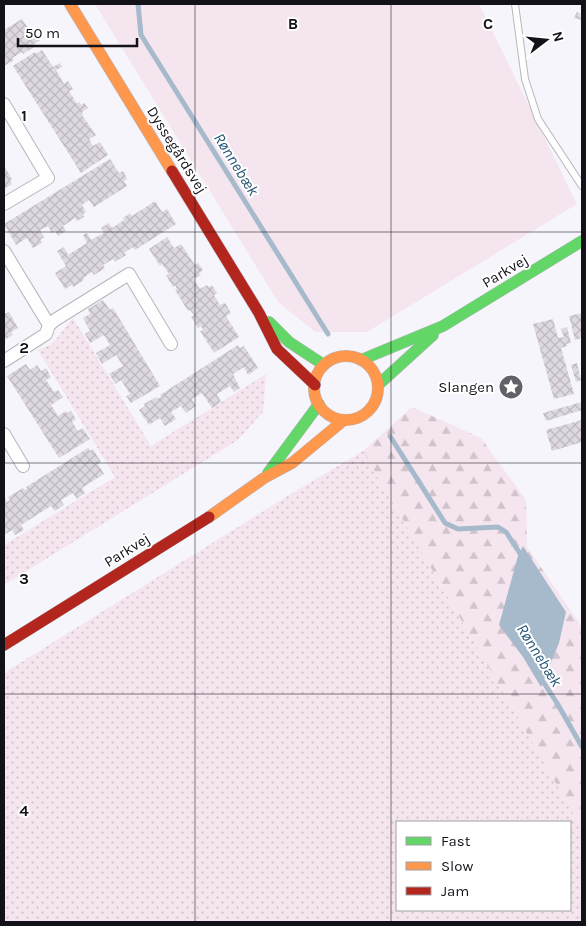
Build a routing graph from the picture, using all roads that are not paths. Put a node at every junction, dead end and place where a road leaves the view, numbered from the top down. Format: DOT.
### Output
graph roads {
  1 [pos="70,4"];
  2 [pos="515,4"];
  3 [pos="4,104"];
  4 [pos="582,186"];
  5 [pos="4,204"];
  6 [pos="582,241"];
  7 [pos="4,251"];
  8 [pos="260,313"];
  9 [pos="49,325"];
  10 [pos="443,326"];
  11 [pos="171,344"];
  12 [pos="361,360"];
  13 [pos="4,361"];
  14 [pos="324,365"];
  15 [pos="315,385"];
  16 [pos="378,386"];
  17 [pos="319,404"];
  18 [pos="344,420"];
  19 [pos="4,434"];
  20 [pos="24,466"];
  21 [pos="264,478"];
  22 [pos="4,645"];
  1 -- 8 [label="street, Dyssegårdsvej"];
  2 -- 4 [label="lane"];
  3 -- 5 [label="street"];
  6 -- 10 [label="street, Parkvej"];
  7 -- 9 [label="street"];
  8 -- 14 [label="street, Dyssegårdsvej"];
  8 -- 15 [label="street, Dyssegårdsvej"];
  9 -- 11 [label="street"];
  9 -- 13 [label="street"];
  10 -- 12 [label="street, Parkvej"];
  10 -- 16 [label="street, Parkvej"];
  12 -- 14 [label="street"];
  12 -- 16 [label="street"];
  14 -- 15 [label="street"];
  15 -- 17 [label="street"];
  16 -- 18 [label="street"];
  17 -- 18 [label="street"];
  17 -- 21 [label="street, Parkvej"];
  18 -- 21 [label="street, Parkvej"];
  19 -- 20 [label="street"];
  21 -- 22 [label="street, Parkvej"];
}
